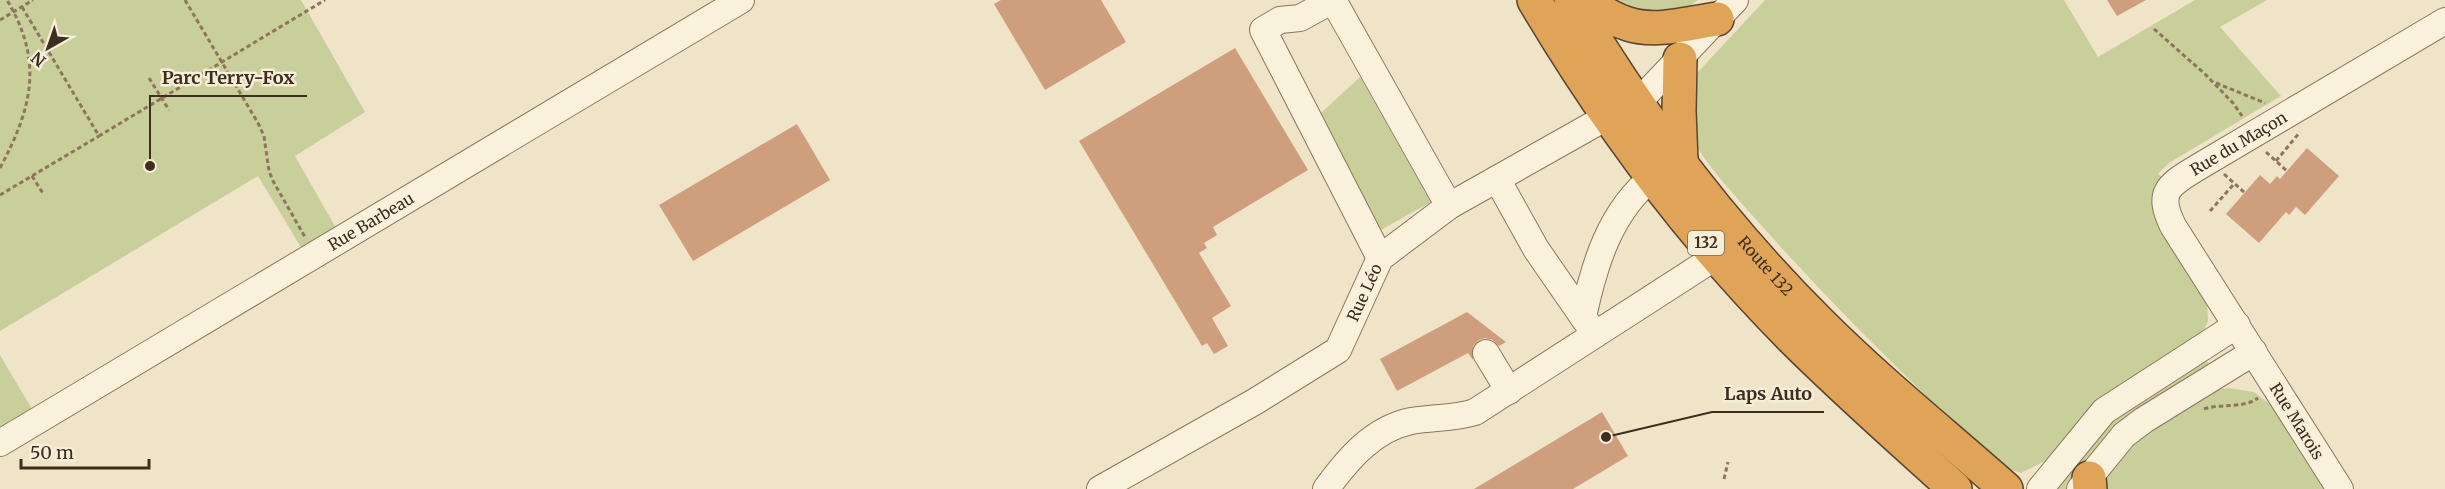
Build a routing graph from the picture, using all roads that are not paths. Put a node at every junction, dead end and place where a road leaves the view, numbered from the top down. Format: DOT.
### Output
graph roads {
  1 [pos="741,0"];
  2 [pos="1333,0"];
  3 [pos="1534,0"];
  4 [pos="1571,0"];
  5 [pos="1582,0"];
  6 [pos="1726,9"];
  7 [pos="2445,21"];
  8 [pos="1680,59"];
  9 [pos="1623,109"];
  10 [pos="1681,161"];
  11 [pos="1653,177"];
  12 [pos="1497,179"];
  13 [pos="1449,206"];
  14 [pos="1717,256"];
  15 [pos="1380,258"];
  16 [pos="1589,325"];
  17 [pos="2237,325"];
  18 [pos="2254,352"];
  19 [pos="1486,353"];
  20 [pos="1509,391"];
  21 [pos="0,443"];
  22 [pos="2086,485"];
  23 [pos="1100,489"];
  24 [pos="1326,489"];
  25 [pos="1955,489"];
  26 [pos="2007,489"];
  27 [pos="2040,489"];
  28 [pos="2340,489"];
  1 -- 21 [label="street, Rue Barbeau"];
  2 -- 13 [label="street"];
  2 -- 15 [label="street"];
  3 -- 9 [label="highway, Route 132 / 132"];
  4 -- 9 [label="highway, Route 132 / 132"];
  5 -- 6 [label="highway"];
  6 -- 8 [label="street, Rue Léo"];
  7 -- 17 [label="street, Rue du Maçon"];
  8 -- 9 [label="street, Rue Léo"];
  8 -- 10 [label="highway"];
  9 -- 10 [label="highway, Route 132 / 132"];
  9 -- 11 [label="highway, Route 132 / 132"];
  9 -- 12 [label="street, Rue Léo"];
  10 -- 26 [label="highway, Route 132 / 132"];
  11 -- 14 [label="highway, Route 132 / 132"];
  11 -- 16 [label="street"];
  12 -- 13 [label="street, Rue Léo"];
  12 -- 16 [label="street"];
  13 -- 15 [label="street, Rue Léo"];
  14 -- 16 [label="street"];
  14 -- 25 [label="highway, Route 132 / 132"];
  15 -- 23 [label="street, Rue Léo"];
  16 -- 20 [label="street"];
  17 -- 18 [label="street, Rue du Maçon"];
  17 -- 27 [label="street"];
  18 -- 22 [label="street"];
  18 -- 28 [label="street, Rue Marois"];
  19 -- 20 [label="street"];
  20 -- 24 [label="street"];
}
